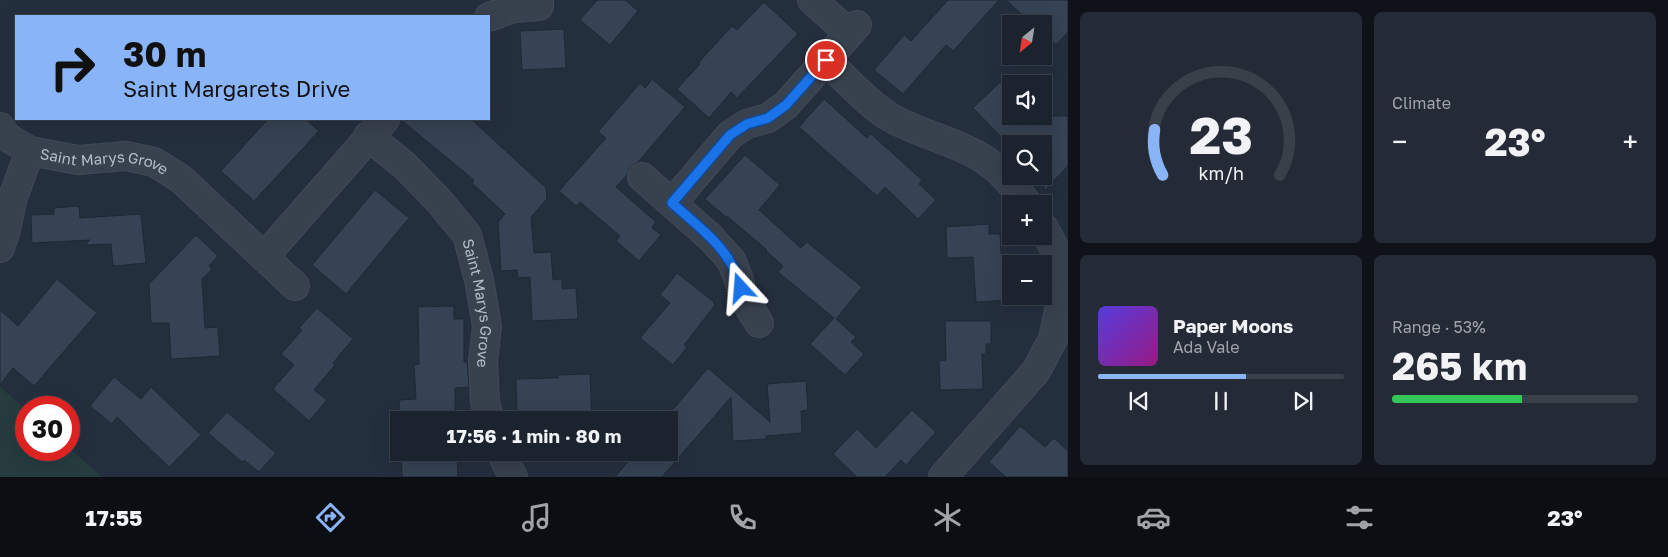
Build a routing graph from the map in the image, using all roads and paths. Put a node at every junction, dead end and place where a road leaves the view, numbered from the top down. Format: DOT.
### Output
graph roads {
  1 [pos="539,0"];
  2 [pos="812,0"];
  3 [pos="490,17"];
  4 [pos="826,60"];
  5 [pos="0,127"];
  6 [pos="376,128"];
  7 [pos="30,151"];
  8 [pos="642,177"];
  9 [pos="1021,195"];
  10 [pos="672,203"];
  11 [pos="1052,245"];
  12 [pos="0,248"];
  13 [pos="264,257"];
  14 [pos="294,286"];
  15 [pos="759,323"];
  16 [pos="488,411"];
  17 [pos="505,461"];
  18 [pos="513,477"];
  19 [pos="943,477"];
  1 -- 3 [label="street"];
  2 -- 4 [label="street"];
  4 -- 9 [label="street"];
  4 -- 10 [label="street"];
  5 -- 7 [label="street, Saint Marys Grove"];
  6 -- 13 [label="street, Saint Marys Grove"];
  6 -- 16 [label="street, Saint Marys Grove"];
  7 -- 12 [label="street, Saint Marys Grove"];
  7 -- 13 [label="street, Saint Marys Grove"];
  8 -- 10 [label="street"];
  10 -- 15 [label="street"];
  11 -- 19 [label="street"];
  13 -- 14 [label="street, Saint Marys Grove"];
  17 -- 18 [label="street"];
}
